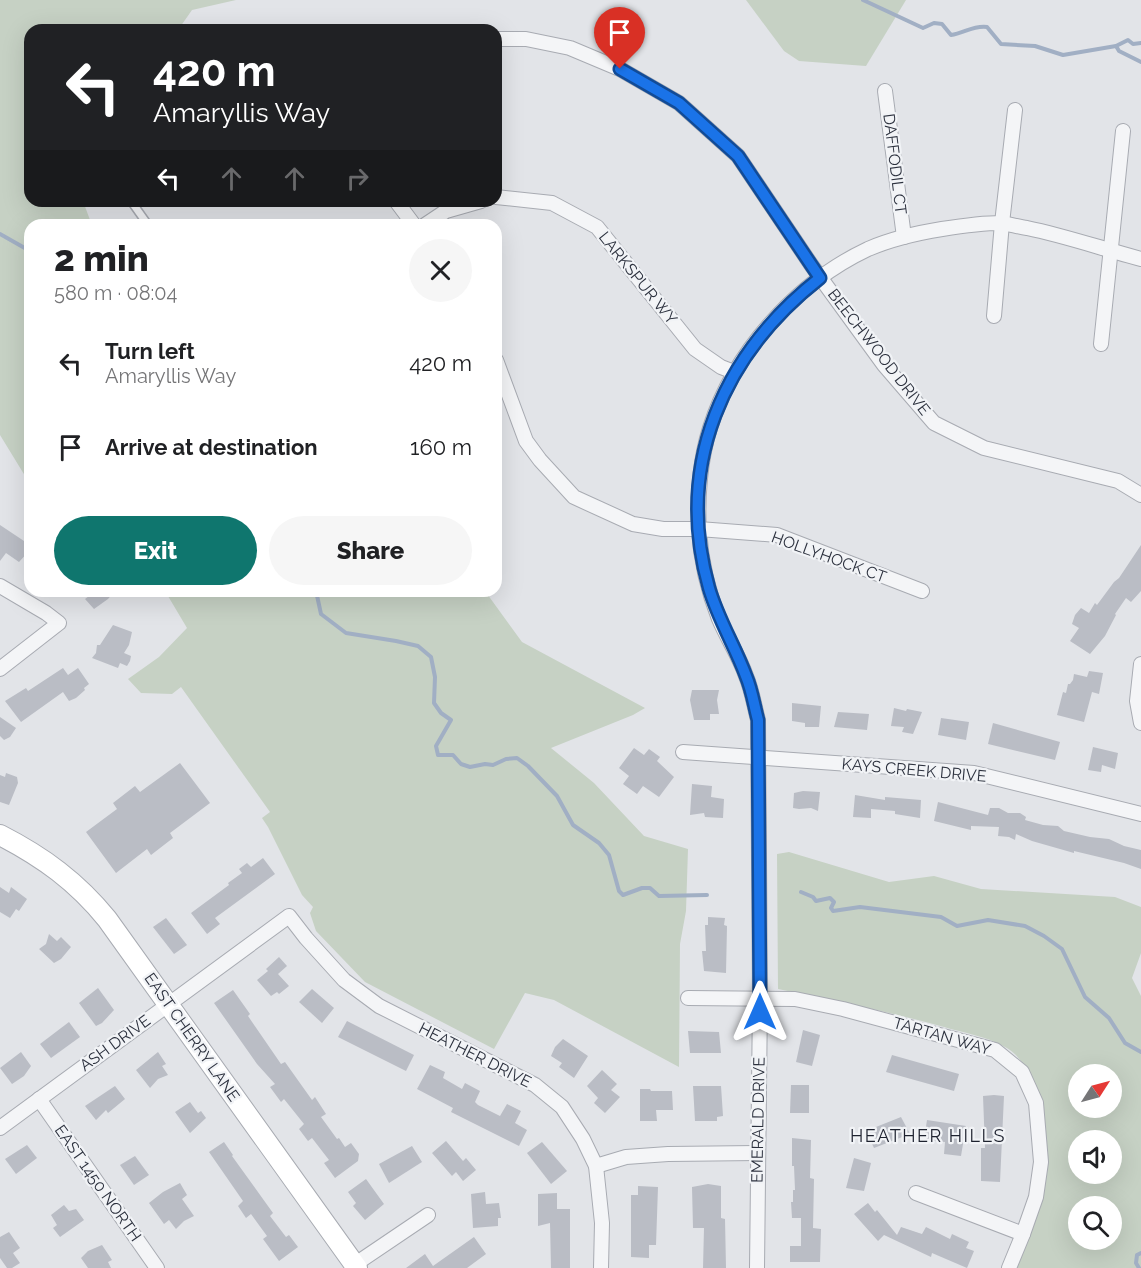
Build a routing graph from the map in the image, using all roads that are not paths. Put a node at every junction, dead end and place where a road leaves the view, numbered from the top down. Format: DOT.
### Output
graph roads {
  1 [pos="502,39"];
  2 [pos="885,91"];
  3 [pos="1015,110"];
  4 [pos="1123,131"];
  5 [pos="502,198"];
  6 [pos="460,207"];
  7 [pos="434,219"];
  8 [pos="1002,223"];
  9 [pos="904,237"];
  10 [pos="1110,251"];
  11 [pos="1141,259"];
  12 [pos="820,278"];
  13 [pos="994,316"];
  14 [pos="1101,344"];
  15 [pos="734,372"];
  16 [pos="502,376"];
  17 [pos="1141,495"];
  18 [pos="699,529"];
  19 [pos="0,586"];
  20 [pos="922,591"];
  21 [pos="1141,664"];
  22 [pos="0,669"];
  23 [pos="1141,723"];
  24 [pos="683,752"];
  25 [pos="758,757"];
  26 [pos="1141,814"];
  27 [pos="0,835"];
  28 [pos="289,916"];
  29 [pos="688,998"];
  30 [pos="760,999"];
  31 [pos="168,1004"];
  32 [pos="39,1099"];
  33 [pos="0,1128"];
  34 [pos="757,1153"];
  35 [pos="596,1166"];
  36 [pos="916,1193"];
  37 [pos="428,1215"];
  38 [pos="1023,1234"];
  39 [pos="356,1266"];
  40 [pos="157,1268"];
  41 [pos="600,1268"];
  42 [pos="757,1268"];
  43 [pos="1009,1268"];
  1 -- 12 [label="street, BEECHWOOD DRIVE"];
  2 -- 9 [label="street, DAFFODIL CT"];
  3 -- 8 [label="street"];
  4 -- 10 [label="street"];
  5 -- 15 [label="street, LARKSPUR WY"];
  6 -- 7 [label="street"];
  8 -- 9 [label="street, EMERALD DRIVE"];
  8 -- 10 [label="street, EMERALD DRIVE"];
  8 -- 13 [label="street"];
  9 -- 12 [label="street, EMERALD DRIVE"];
  10 -- 11 [label="street, EMERALD DRIVE"];
  10 -- 14 [label="street"];
  12 -- 15 [label="street, EMERALD DRIVE"];
  12 -- 17 [label="street, BEECHWOOD DRIVE"];
  15 -- 18 [label="street, EMERALD DRIVE"];
  16 -- 18 [label="street, HOLLYHOCK CT"];
  18 -- 20 [label="street, HOLLYHOCK CT"];
  18 -- 25 [label="street, EMERALD DRIVE"];
  19 -- 22 [label="street"];
  21 -- 23 [label="street"];
  24 -- 25 [label="street, KAYS CREEK DRIVE"];
  25 -- 26 [label="street, KAYS CREEK DRIVE"];
  25 -- 30 [label="street, EMERALD DRIVE"];
  27 -- 31 [label="street, EAST CHERRY LANE"];
  28 -- 31 [label="street, ASH DRIVE"];
  28 -- 35 [label="street, HEATHER DRIVE"];
  29 -- 30 [label="street, TARTAN WAY"];
  30 -- 34 [label="street, EMERALD DRIVE"];
  30 -- 38 [label="street, TARTAN WAY"];
  31 -- 32 [label="street, ASH DRIVE"];
  31 -- 39 [label="street, EAST CHERRY LANE"];
  32 -- 33 [label="street, ASH DRIVE"];
  32 -- 40 [label="street, EAST 1450 NORTH"];
  34 -- 35 [label="street"];
  34 -- 42 [label="street, EMERALD DRIVE"];
  35 -- 41 [label="street, HEATHER DRIVE"];
  36 -- 38 [label="street"];
  37 -- 39 [label="street"];
  38 -- 43 [label="street, TARTAN WAY"];
}
